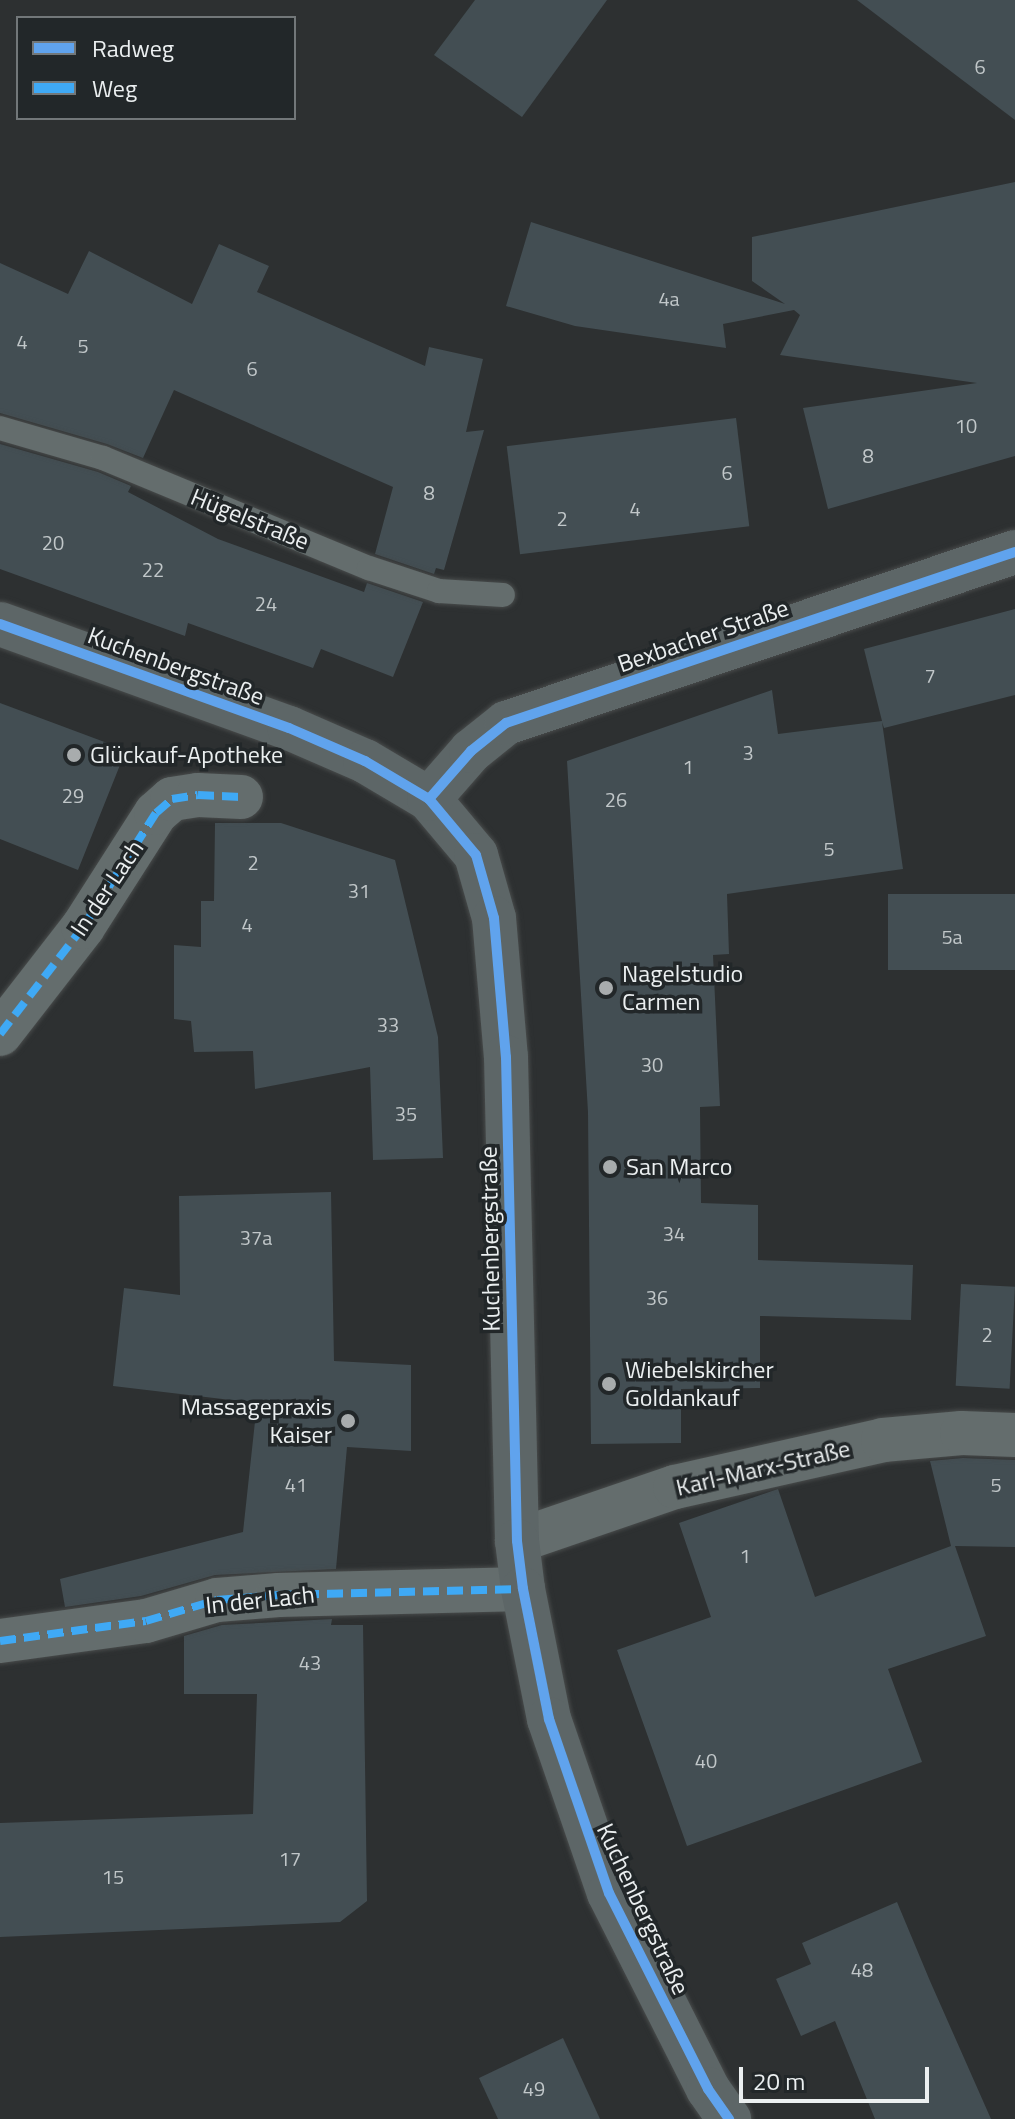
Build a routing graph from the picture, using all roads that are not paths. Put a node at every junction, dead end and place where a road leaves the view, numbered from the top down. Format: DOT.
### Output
graph roads {
  1 [pos="0,428"];
  2 [pos="1015,552"];
  3 [pos="503,595"];
  4 [pos="0,624"];
  5 [pos="241,797"];
  6 [pos="429,799"];
  7 [pos="0,1034"];
  8 [pos="1015,1435"];
  9 [pos="517,1541"];
  10 [pos="523,1589"];
  11 [pos="0,1641"];
  12 [pos="729,2119"];
  1 -- 3 [label="lane, Hügelstraße"];
  2 -- 6 [label="main road, Bexbacher Straße"];
  4 -- 6 [label="main road, Kuchenbergstraße"];
  5 -- 7 [label="street, In der Lach"];
  6 -- 9 [label="main road, Kuchenbergstraße"];
  8 -- 9 [label="street, Karl-Marx-Straße"];
  9 -- 10 [label="main road, Kuchenbergstraße"];
  10 -- 11 [label="street, In der Lach"];
  10 -- 12 [label="main road, Kuchenbergstraße"];
}
